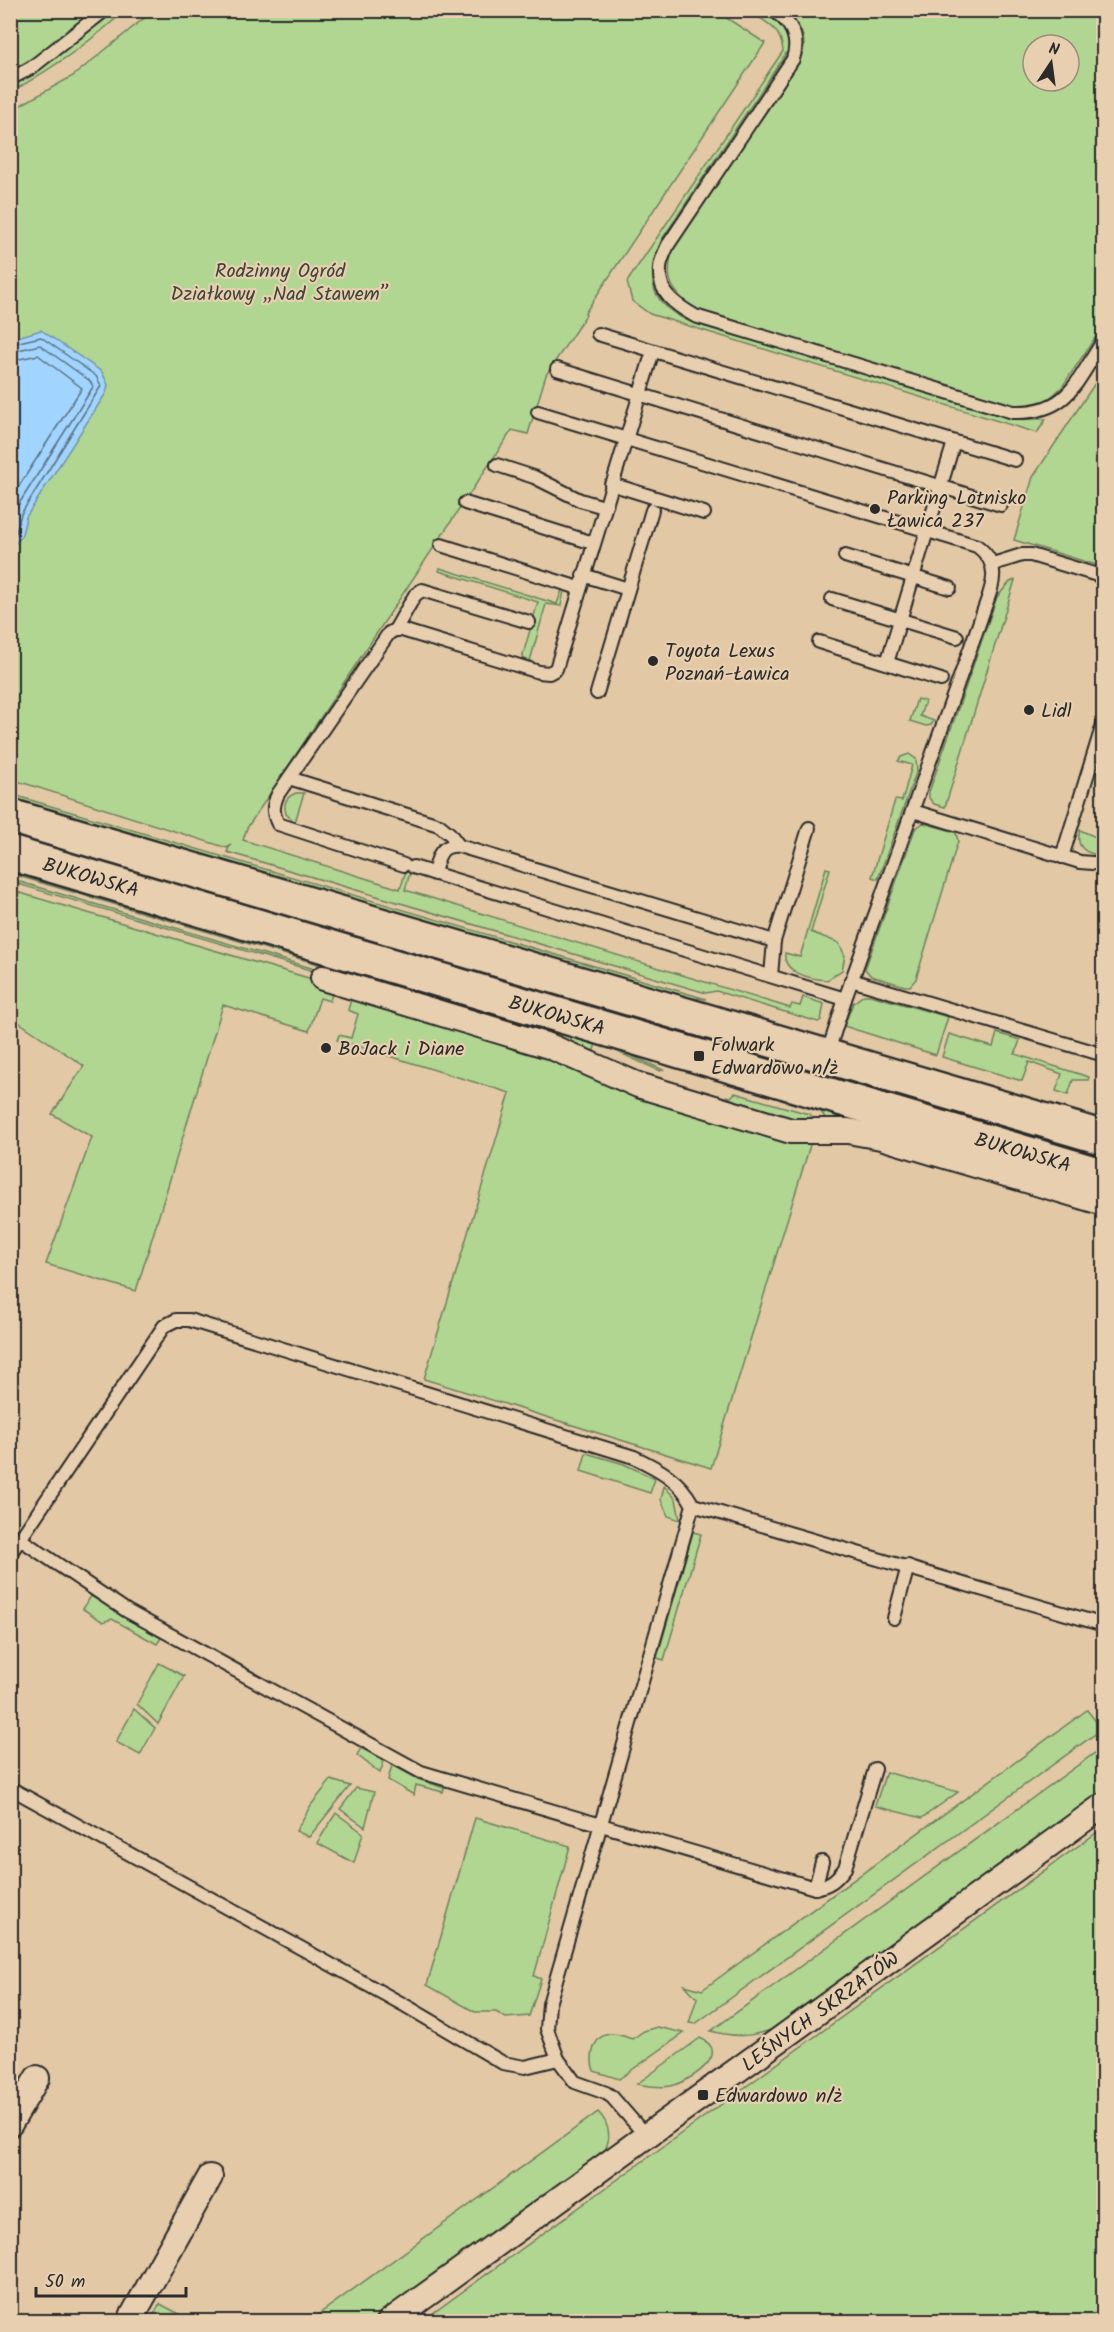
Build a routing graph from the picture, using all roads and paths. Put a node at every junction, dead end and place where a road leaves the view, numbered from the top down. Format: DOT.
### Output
graph roads {
  1 [pos="105,10"];
  2 [pos="773,10"];
  3 [pos="10,79"];
  4 [pos="598,334"];
  5 [pos="1104,340"];
  6 [pos="653,351"];
  7 [pos="557,369"];
  8 [pos="640,395"];
  9 [pos="538,412"];
  10 [pos="626,439"];
  11 [pos="954,442"];
  12 [pos="1014,460"];
  13 [pos="497,465"];
  14 [pos="611,484"];
  15 [pos="940,486"];
  16 [pos="465,503"];
  17 [pos="1001,505"];
  18 [pos="604,507"];
  19 [pos="652,510"];
  20 [pos="704,513"];
  21 [pos="927,531"];
  22 [pos="593,543"];
  23 [pos="441,545"];
  24 [pos="845,556"];
  25 [pos="993,564"];
  26 [pos="583,575"];
  27 [pos="913,576"];
  28 [pos="1104,577"];
  29 [pos="579,588"];
  30 [pos="950,588"];
  31 [pos="628,589"];
  32 [pos="832,599"];
  33 [pos="900,620"];
  34 [pos="530,622"];
  35 [pos="395,630"];
  36 [pos="957,637"];
  37 [pos="819,642"];
  38 [pos="887,663"];
  39 [pos="941,680"];
  40 [pos="597,693"];
  41 [pos="1104,721"];
  42 [pos="290,778"];
  43 [pos="913,811"];
  44 [pos="10,816"];
  45 [pos="809,828"];
  46 [pos="459,846"];
  47 [pos="10,854"];
  48 [pos="1062,856"];
  49 [pos="1104,864"];
  50 [pos="434,874"];
  51 [pos="774,941"];
  52 [pos="771,976"];
  53 [pos="323,978"];
  54 [pos="851,980"];
  55 [pos="845,999"];
  56 [pos="1104,1055"];
  57 [pos="827,1056"];
  58 [pos="1104,1138"];
  59 [pos="1104,1176"];
  60 [pos="1104,1203"];
  61 [pos="693,1505"];
  62 [pos="20,1539"];
  63 [pos="10,1554"];
  64 [pos="908,1566"];
  65 [pos="894,1618"];
  66 [pos="1104,1625"];
  67 [pos="875,1769"];
  68 [pos="10,1788"];
  69 [pos="1104,1805"];
  70 [pos="600,1825"];
  71 [pos="822,1862"];
  72 [pos="815,1888"];
  73 [pos="558,2059"];
  74 [pos="37,2078"];
  75 [pos="10,2124"];
  76 [pos="646,2136"];
  77 [pos="210,2177"];
  78 [pos="129,2322"];
  79 [pos="389,2322"];
  1 -- 3 [label="lane"];
  2 -- 5 [label="lane"];
  4 -- 6 [label="lane"];
  6 -- 8 [label="lane"];
  6 -- 11 [label="lane"];
  7 -- 8 [label="lane"];
  8 -- 10 [label="lane"];
  8 -- 15 [label="lane"];
  9 -- 10 [label="lane"];
  10 -- 14 [label="lane"];
  10 -- 21 [label="lane"];
  11 -- 12 [label="lane"];
  11 -- 15 [label="lane"];
  13 -- 18 [label="lane"];
  14 -- 18 [label="lane"];
  14 -- 20 [label="lane"];
  15 -- 17 [label="lane"];
  15 -- 21 [label="lane"];
  16 -- 22 [label="lane"];
  18 -- 22 [label="lane"];
  19 -- 31 [label="lane"];
  21 -- 25 [label="lane"];
  21 -- 27 [label="lane"];
  22 -- 26 [label="lane"];
  23 -- 29 [label="lane"];
  24 -- 27 [label="lane"];
  25 -- 28 [label="lane"];
  25 -- 43 [label="lane"];
  26 -- 29 [label="lane"];
  26 -- 31 [label="lane"];
  27 -- 30 [label="lane"];
  27 -- 33 [label="lane"];
  29 -- 35 [label="lane"];
  31 -- 40 [label="lane"];
  32 -- 33 [label="lane"];
  33 -- 36 [label="lane"];
  33 -- 38 [label="lane"];
  34 -- 35 [label="lane"];
  35 -- 42 [label="lane"];
  37 -- 38 [label="lane"];
  38 -- 39 [label="lane"];
  41 -- 48 [label="lane"];
  42 -- 46 [label="lane"];
  42 -- 50 [label="lane"];
  43 -- 48 [label="lane"];
  43 -- 54 [label="lane"];
  44 -- 57 [label="main road, BUKOWSKA"];
  45 -- 51 [label="lane"];
  46 -- 50 [label="lane"];
  46 -- 51 [label="lane"];
  47 -- 59 [label="main road, BUKOWSKA"];
  48 -- 49 [label="lane"];
  50 -- 52 [label="lane"];
  51 -- 52 [label="lane"];
  52 -- 55 [label="lane"];
  53 -- 60 [label="street"];
  54 -- 55 [label="lane"];
  54 -- 56 [label="lane"];
  55 -- 57 [label="lane"];
  57 -- 58 [label="main road, BUKOWSKA"];
  61 -- 62 [label="lane"];
  61 -- 64 [label="lane"];
  61 -- 70 [label="lane"];
  62 -- 63 [label="lane"];
  62 -- 70 [label="lane"];
  64 -- 65 [label="lane"];
  64 -- 66 [label="lane"];
  67 -- 72 [label="lane"];
  68 -- 73 [label="lane"];
  69 -- 76 [label="street, LEŚNYCH SKRZATÓW"];
  70 -- 72 [label="lane"];
  70 -- 73 [label="lane"];
  71 -- 72 [label="lane"];
  73 -- 76 [label="lane"];
  74 -- 75 [label="street"];
  76 -- 79 [label="street, LEŚNYCH SKRZATÓW"];
  77 -- 78 [label="street"];
}
